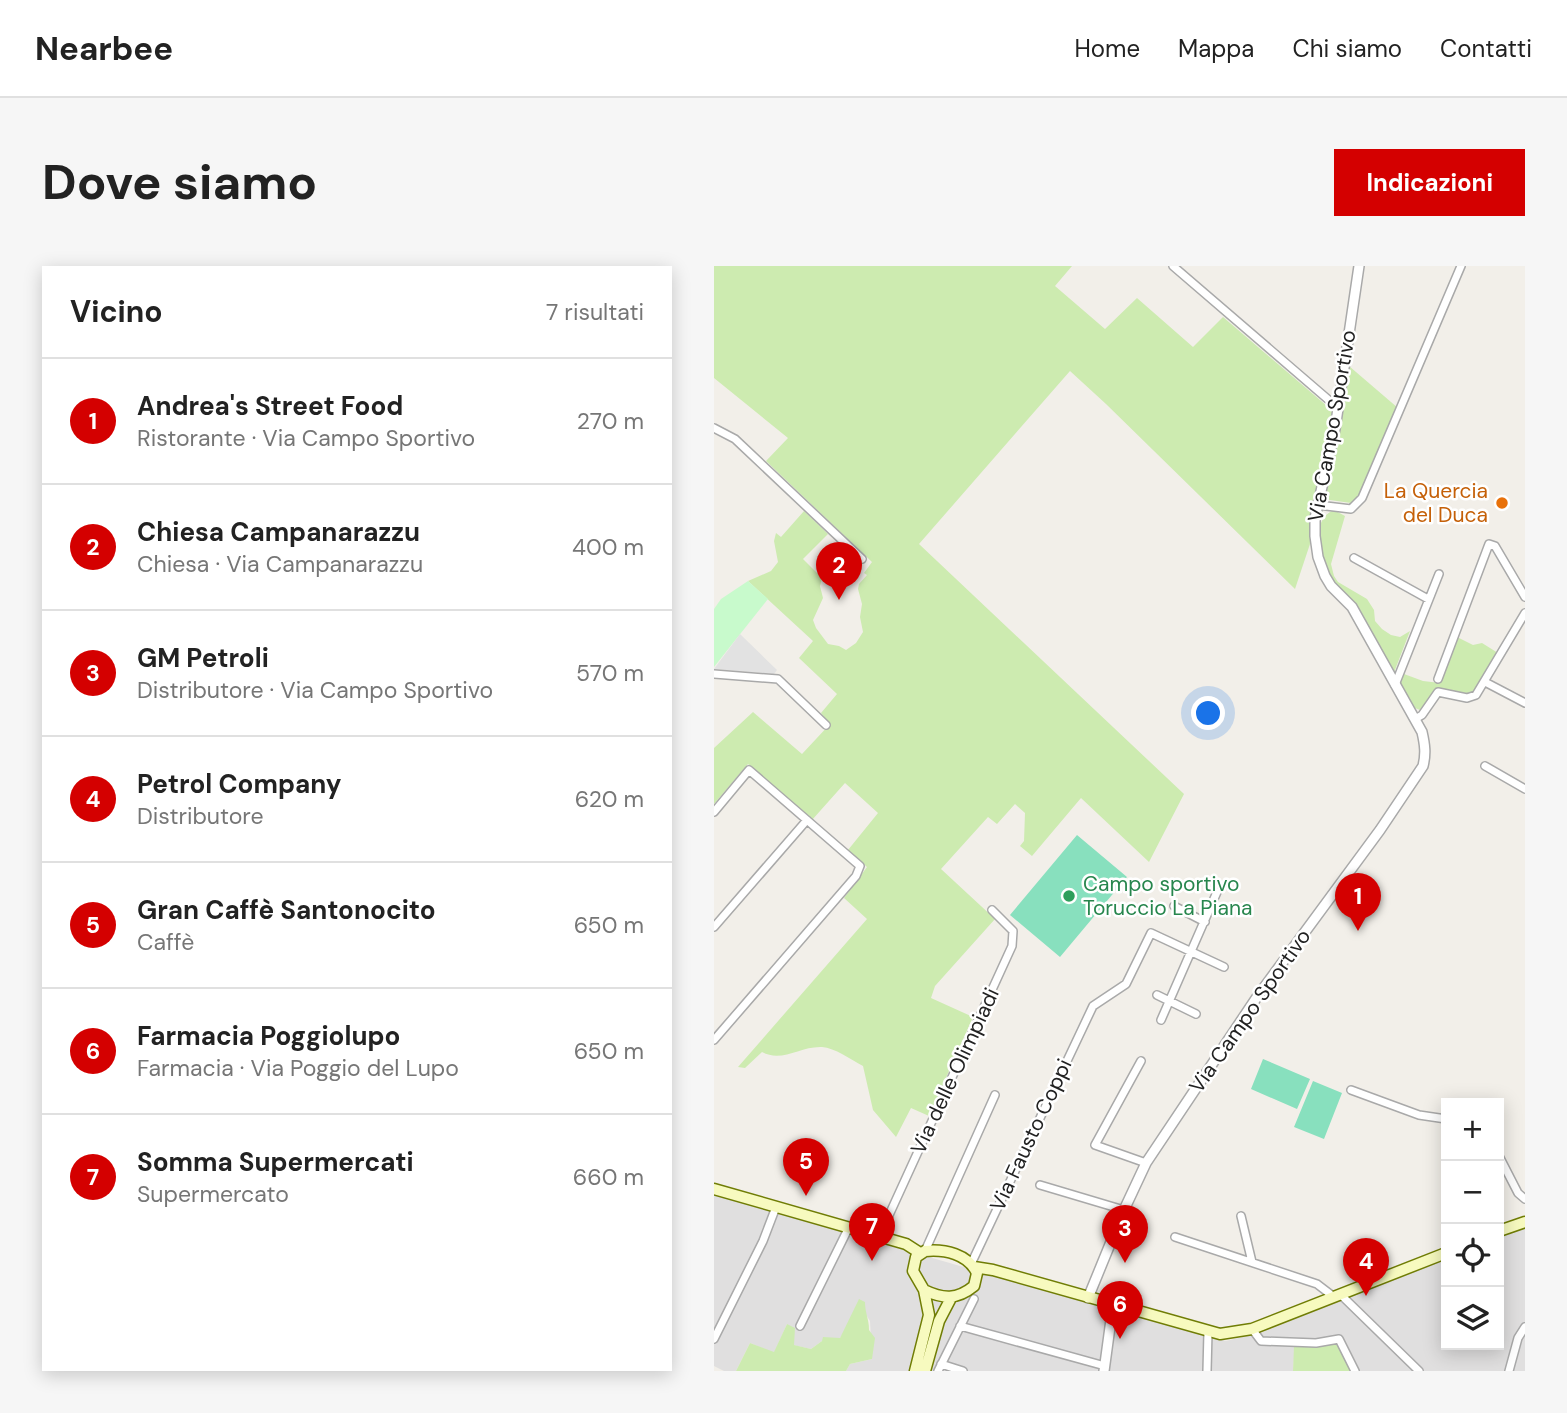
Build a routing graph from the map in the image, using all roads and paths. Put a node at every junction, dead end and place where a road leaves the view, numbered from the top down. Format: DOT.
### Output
graph roads {
  1 [pos="1173,266"];
  2 [pos="1359,266"];
  3 [pos="1461,266"];
  4 [pos="1338,408"];
  5 [pos="714,428"];
  6 [pos="1318,505"];
  7 [pos="1354,558"];
  8 [pos="862,559"];
  9 [pos="1438,574"];
  10 [pos="1525,597"];
  11 [pos="1428,599"];
  12 [pos="1525,613"];
  13 [pos="714,674"];
  14 [pos="1438,679"];
  15 [pos="1485,682"];
  16 [pos="1395,685"];
  17 [pos="1525,703"];
  18 [pos="1415,719"];
  19 [pos="826,725"];
  20 [pos="1485,766"];
  21 [pos="1525,789"];
  22 [pos="714,812"];
  23 [pos="807,820"];
  24 [pos="1217,892"];
  25 [pos="1174,906"];
  26 [pos="992,910"];
  27 [pos="1205,922"];
  28 [pos="714,927"];
  29 [pos="1193,950"];
  30 [pos="1224,967"];
  31 [pos="1157,995"];
  32 [pos="1170,1001"];
  33 [pos="1196,1014"];
  34 [pos="1161,1020"];
  35 [pos="714,1040"];
  36 [pos="1141,1061"];
  37 [pos="1351,1090"];
  38 [pos="995,1094"];
  39 [pos="1441,1118"];
  40 [pos="1502,1161"];
  41 [pos="1146,1163"];
  42 [pos="1040,1185"];
  43 [pos="714,1189"];
  44 [pos="1525,1199"];
  45 [pos="776,1207"];
  46 [pos="1124,1210"];
  47 [pos="1241,1216"];
  48 [pos="1525,1222"];
  49 [pos="849,1227"];
  50 [pos="1504,1229"];
  51 [pos="879,1237"];
  52 [pos="1175,1237"];
  53 [pos="1441,1254"];
  54 [pos="920,1255"];
  55 [pos="1252,1262"];
  56 [pos="973,1265"];
  57 [pos="993,1270"];
  58 [pos="977,1279"];
  59 [pos="924,1290"];
  60 [pos="1337,1296"];
  61 [pos="951,1298"];
  62 [pos="1088,1298"];
  63 [pos="974,1299"];
  64 [pos="1113,1305"];
  65 [pos="800,1326"];
  66 [pos="960,1326"];
  67 [pos="1525,1327"];
  68 [pos="1252,1329"];
  69 [pos="1208,1332"];
  70 [pos="714,1339"];
  71 [pos="940,1367"];
  72 [pos="1104,1368"];
  73 [pos="915,1371"];
  74 [pos="925,1371"];
  75 [pos="963,1371"];
  76 [pos="1207,1371"];
  77 [pos="1355,1371"];
  78 [pos="1419,1371"];
  79 [pos="1509,1371"];
  1 -- 4 [label="street"];
  2 -- 4 [label="street, Via Campo Sportivo"];
  3 -- 6 [label="street"];
  4 -- 6 [label="street, Via Campo Sportivo"];
  5 -- 8 [label="street"];
  6 -- 16 [label="street, Via Campo Sportivo"];
  7 -- 11 [label="street"];
  9 -- 11 [label="street"];
  10 -- 14 [label="street"];
  11 -- 16 [label="street"];
  12 -- 15 [label="street"];
  13 -- 19 [label="street"];
  15 -- 17 [label="street"];
  15 -- 18 [label="street"];
  16 -- 18 [label="street, Via Campo Sportivo"];
  18 -- 41 [label="street, Via Campo Sportivo"];
  20 -- 21 [label="street"];
  22 -- 23 [label="street"];
  23 -- 28 [label="street"];
  23 -- 35 [label="street"];
  24 -- 27 [label="street"];
  25 -- 27 [label="street"];
  26 -- 51 [label="street, Via delle Olimpiadi"];
  27 -- 29 [label="street"];
  29 -- 30 [label="street"];
  29 -- 32 [label="street"];
  29 -- 56 [label="street, Via Fausto Coppi"];
  31 -- 32 [label="street"];
  32 -- 33 [label="street"];
  32 -- 34 [label="street"];
  36 -- 41 [label="street"];
  37 -- 39 [label="street"];
  38 -- 54 [label="street"];
  40 -- 44 [label="street"];
  41 -- 46 [label="street, Via Campo Sportivo"];
  42 -- 46 [label="street"];
  43 -- 45 [label="main road"];
  45 -- 49 [label="main road"];
  45 -- 70 [label="street"];
  46 -- 62 [label="street, Via Campo Sportivo"];
  47 -- 55 [label="street"];
  48 -- 50 [label="main road"];
  49 -- 51 [label="main road"];
  49 -- 65 [label="street"];
  51 -- 54 [label="main road"];
  52 -- 55 [label="street"];
  53 -- 60 [label="main road"];
  54 -- 56 [label="main road"];
  54 -- 59 [label="main road"];
  55 -- 60 [label="street"];
  56 -- 57 [label="main road"];
  56 -- 58 [label="main road"];
  57 -- 58 [label="main road"];
  57 -- 62 [label="main road"];
  58 -- 61 [label="main road"];
  59 -- 61 [label="main road"];
  59 -- 73 [label="main road"];
  60 -- 68 [label="main road"];
  60 -- 78 [label="street"];
  61 -- 74 [label="main road"];
  62 -- 64 [label="main road"];
  63 -- 66 [label="street"];
  64 -- 69 [label="main road"];
  64 -- 72 [label="street"];
  66 -- 71 [label="street"];
  66 -- 72 [label="street"];
  67 -- 79 [label="street"];
  68 -- 69 [label="main road"];
  68 -- 77 [label="street"];
  69 -- 76 [label="street"];
  71 -- 75 [label="street"];
}
